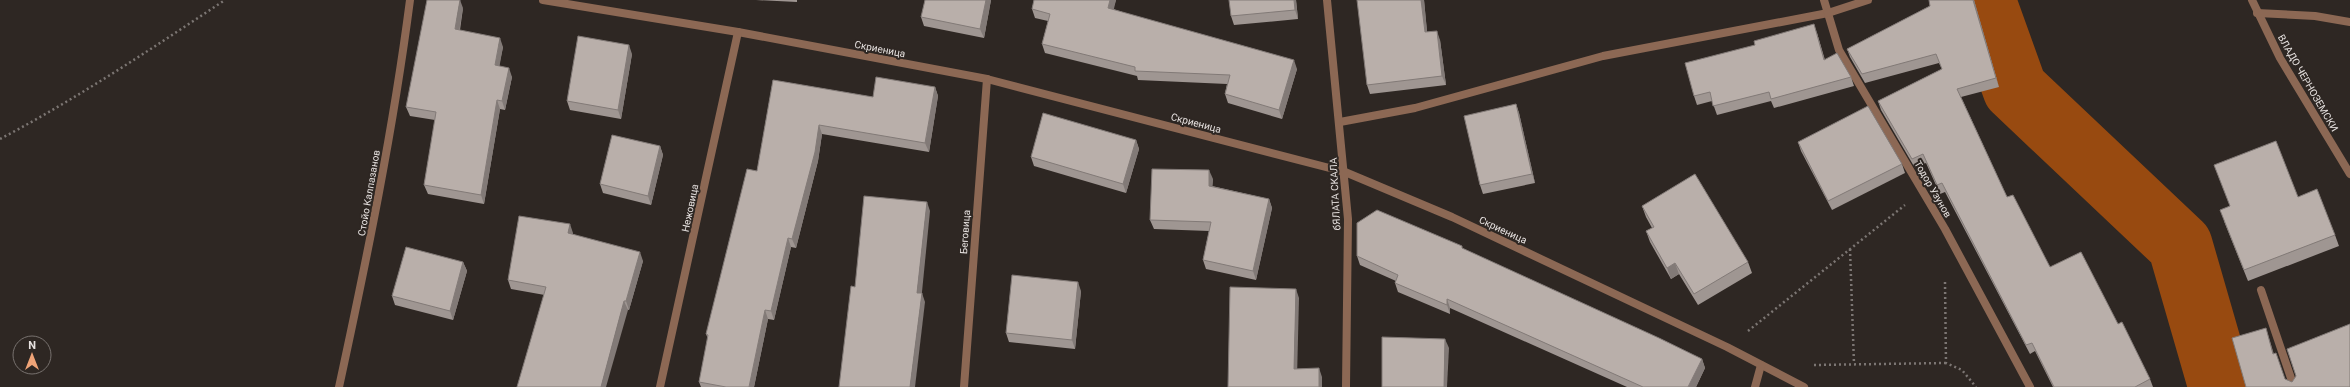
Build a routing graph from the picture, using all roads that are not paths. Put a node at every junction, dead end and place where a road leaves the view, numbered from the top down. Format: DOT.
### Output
graph roads {
  1 [pos="410,0"];
  2 [pos="543,0"];
  3 [pos="1327,0"];
  4 [pos="1824,0"];
  5 [pos="1868,0"];
  6 [pos="2252,0"];
  7 [pos="1828,13"];
  8 [pos="2257,13"];
  9 [pos="2350,22"];
  10 [pos="738,32"];
  11 [pos="987,79"];
  12 [pos="1340,122"];
  13 [pos="1345,172"];
  14 [pos="2350,174"];
  15 [pos="2261,290"];
  16 [pos="1761,365"];
  17 [pos="339,387"];
  18 [pos="660,387"];
  19 [pos="964,387"];
  20 [pos="1346,387"];
  21 [pos="1756,387"];
  22 [pos="1804,387"];
  23 [pos="2030,387"];
  24 [pos="2294,387"];
  1 -- 17 [label="street, Стойо Калпазанов"];
  2 -- 10 [label="street, Скриеница"];
  3 -- 12 [label="street, бЯЛАТА СКАЛА"];
  4 -- 7 [label="street, Тодор Узунов"];
  5 -- 7 [label="street"];
  6 -- 8 [label="street, ВЛАДО ЧЕРНОЗЕМСКИ"];
  7 -- 12 [label="street"];
  7 -- 23 [label="street, Тодор Узунов"];
  8 -- 9 [label="street"];
  8 -- 14 [label="street, ВЛАДО ЧЕРНОЗЕМСКИ"];
  10 -- 11 [label="street, Скриеница"];
  10 -- 18 [label="street, Нежовица"];
  11 -- 13 [label="street, Скриеница"];
  11 -- 19 [label="street, Беговица"];
  12 -- 13 [label="street, бЯЛАТА СКАЛА"];
  13 -- 16 [label="street, Скриеница"];
  13 -- 20 [label="street, бЯЛАТА СКАЛА"];
  15 -- 24 [label="street"];
  16 -- 21 [label="street"];
  16 -- 22 [label="street, Скриеница"];
}
